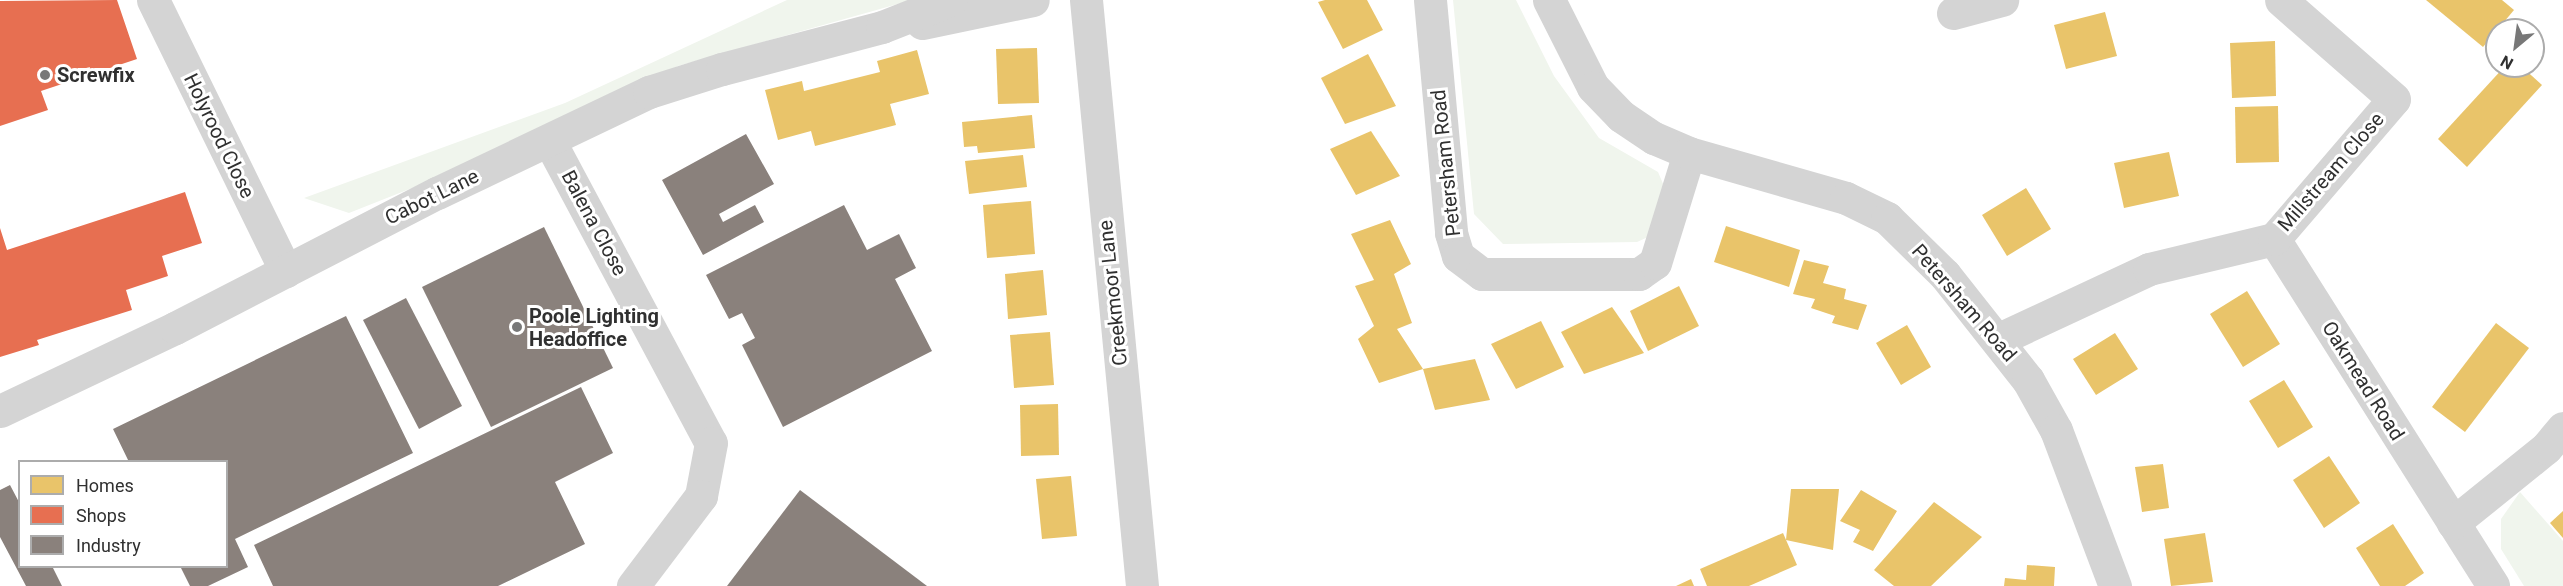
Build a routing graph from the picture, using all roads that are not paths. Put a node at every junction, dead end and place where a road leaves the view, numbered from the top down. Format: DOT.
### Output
graph roads {
  1 [pos="153,0"];
  2 [pos="951,0"];
  3 [pos="1033,0"];
  4 [pos="1086,0"];
  5 [pos="1430,0"];
  6 [pos="1550,0"];
  7 [pos="2002,0"];
  8 [pos="2281,0"];
  9 [pos="1953,13"];
  10 [pos="882,27"];
  11 [pos="550,142"];
  12 [pos="1689,153"];
  13 [pos="2274,239"];
  14 [pos="286,271"];
  15 [pos="1997,340"];
  16 [pos="0,411"];
  17 [pos="2563,428"];
  18 [pos="2453,523"];
  19 [pos="633,586"];
  20 [pos="1142,586"];
  21 [pos="2115,586"];
  22 [pos="2493,586"];
  1 -- 14 [label="street, Holyrood Close"];
  2 -- 10 [label="street, Cabot Lane"];
  3 -- 10 [label="street, Cabot Lane"];
  4 -- 20 [label="street, Creekmoor Lane"];
  5 -- 12 [label="street, Petersham Road"];
  6 -- 12 [label="street, Petersham Road"];
  7 -- 9 [label="street"];
  8 -- 13 [label="street, Millstream Close"];
  10 -- 11 [label="street, Cabot Lane"];
  11 -- 14 [label="street, Cabot Lane"];
  11 -- 19 [label="street, Balena Close"];
  12 -- 15 [label="street, Petersham Road"];
  13 -- 15 [label="street, Millstream Close"];
  13 -- 18 [label="street, Oakmead Road"];
  14 -- 16 [label="street, Cabot Lane"];
  15 -- 21 [label="street, Petersham Road"];
  17 -- 18 [label="street"];
  18 -- 22 [label="street, Oakmead Road"];
}
